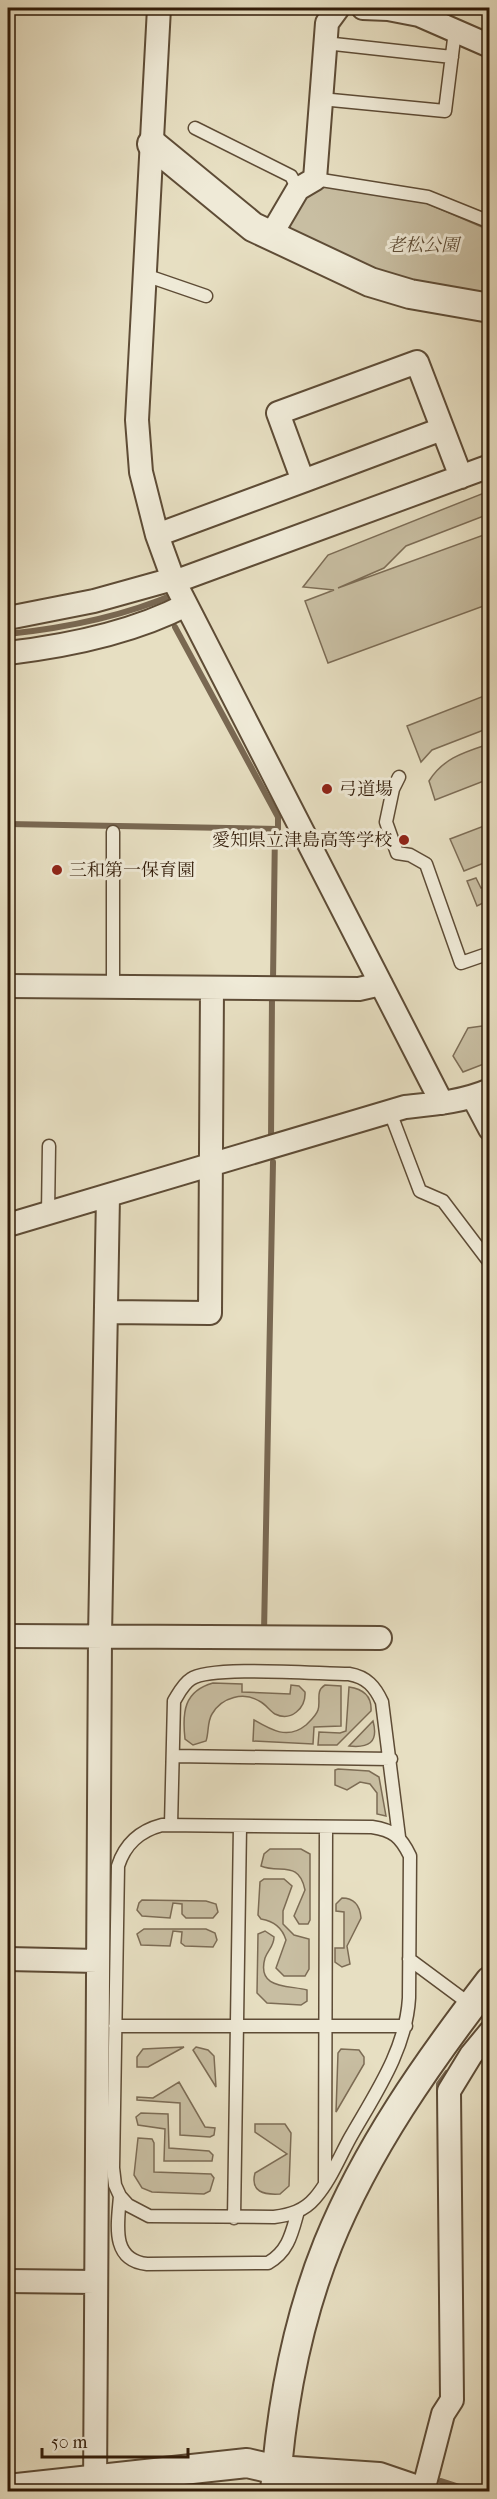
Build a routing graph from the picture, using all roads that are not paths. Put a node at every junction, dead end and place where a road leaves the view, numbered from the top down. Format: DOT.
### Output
graph roads {
  1 [pos="159,8"];
  2 [pos="338,8"];
  3 [pos="363,8"];
  4 [pos="388,8"];
  5 [pos="455,31"];
  6 [pos="325,43"];
  7 [pos="489,46"];
  8 [pos="452,57"];
  9 [pos="321,99"];
  10 [pos="195,128"];
  11 [pos="152,144"];
  12 [pos="306,184"];
  13 [pos="489,222"];
  14 [pos="271,235"];
  15 [pos="145,275"];
  16 [pos="206,296"];
  17 [pos="489,309"];
  18 [pos="442,429"];
  19 [pos="489,466"];
  20 [pos="461,477"];
  21 [pos="303,481"];
  22 [pos="157,535"];
  23 [pos="178,590"];
  24 [pos="8,618"];
  25 [pos="8,653"];
  26 [pos="399,777"];
  27 [pos="113,832"];
  28 [pos="489,953"];
  29 [pos="381,984"];
  30 [pos="8,986"];
  31 [pos="112,987"];
  32 [pos="212,988"];
  33 [pos="481,1094"];
  34 [pos="442,1103"];
  35 [pos="390,1112"];
  36 [pos="489,1129"];
  37 [pos="49,1146"];
  38 [pos="212,1165"];
  39 [pos="108,1196"];
  40 [pos="48,1213"];
  41 [pos="8,1225"];
  42 [pos="489,1263"];
  43 [pos="106,1312"];
  44 [pos="8,1636"];
  45 [pos="100,1637"];
  46 [pos="380,1638"];
  47 [pos="173,1756"];
  48 [pos="391,1760"];
  49 [pos="171,1825"];
  50 [pos="240,1826"];
  51 [pos="326,1827"];
  52 [pos="399,1837"];
  53 [pos="8,1959"];
  54 [pos="409,1959"];
  55 [pos="98,1961"];
  56 [pos="489,1981"];
  57 [pos="471,2005"];
  58 [pos="115,2026"];
  59 [pos="237,2026"];
  60 [pos="326,2026"];
  61 [pos="406,2026"];
  62 [pos="489,2032"];
  63 [pos="467,2050"];
  64 [pos="325,2184"];
  65 [pos="120,2196"];
  66 [pos="298,2211"];
  67 [pos="234,2218"];
  68 [pos="8,2281"];
  69 [pos="95,2282"];
  70 [pos="276,2481"];
  71 [pos="95,2486"];
  72 [pos="8,2489"];
  73 [pos="423,2492"];
  1 -- 11 [label="street"];
  2 -- 6 [label="street"];
  3 -- 4 [label="street"];
  4 -- 5 [label="street"];
  5 -- 7 [label="street"];
  5 -- 8 [label="lane"];
  6 -- 8 [label="lane"];
  6 -- 9 [label="street"];
  8 -- 9 [label="lane"];
  9 -- 12 [label="street"];
  10 -- 12 [label="lane"];
  11 -- 14 [label="street"];
  11 -- 15 [label="street"];
  12 -- 13 [label="lane"];
  12 -- 14 [label="street"];
  14 -- 17 [label="street"];
  15 -- 16 [label="lane"];
  15 -- 22 [label="street"];
  18 -- 20 [label="street"];
  18 -- 21 [label="street"];
  18 -- 21 [label="street"];
  19 -- 20 [label="street"];
  20 -- 23 [label="street"];
  21 -- 22 [label="street"];
  22 -- 23 [label="street"];
  23 -- 24 [label="street"];
  23 -- 25 [label="street"];
  23 -- 29 [label="street"];
  26 -- 28 [label="lane"];
  27 -- 31 [label="lane"];
  29 -- 32 [label="street"];
  29 -- 34 [label="street"];
  30 -- 31 [label="street"];
  31 -- 32 [label="street"];
  32 -- 38 [label="street"];
  33 -- 34 [label="street"];
  33 -- 36 [label="street"];
  34 -- 35 [label="street"];
  35 -- 38 [label="street"];
  35 -- 42 [label="lane"];
  37 -- 40 [label="lane"];
  38 -- 39 [label="street"];
  38 -- 43 [label="street"];
  39 -- 40 [label="street"];
  39 -- 43 [label="street"];
  40 -- 41 [label="street"];
  43 -- 45 [label="street"];
  44 -- 45 [label="street"];
  45 -- 46 [label="street"];
  45 -- 55 [label="street"];
  47 -- 48 [label="lane"];
  47 -- 48 [label="lane"];
  47 -- 49 [label="lane"];
  48 -- 52 [label="lane"];
  49 -- 50 [label="lane"];
  49 -- 58 [label="lane"];
  50 -- 51 [label="lane"];
  50 -- 59 [label="lane"];
  51 -- 52 [label="lane"];
  51 -- 60 [label="lane"];
  52 -- 54 [label="lane"];
  53 -- 55 [label="street"];
  54 -- 57 [label="lane"];
  54 -- 61 [label="lane"];
  55 -- 69 [label="street"];
  56 -- 57 [label="street"];
  57 -- 63 [label="street"];
  58 -- 59 [label="lane"];
  58 -- 65 [label="lane"];
  59 -- 60 [label="lane"];
  59 -- 67 [label="lane"];
  60 -- 61 [label="lane"];
  60 -- 64 [label="lane"];
  61 -- 64 [label="lane"];
  62 -- 63 [label="street"];
  63 -- 70 [label="street"];
  63 -- 73 [label="street"];
  64 -- 66 [label="lane"];
  65 -- 66 [label="lane"];
  65 -- 67 [label="lane"];
  66 -- 67 [label="lane"];
  68 -- 69 [label="street"];
  69 -- 71 [label="street"];
  70 -- 71 [label="street"];
  70 -- 73 [label="street"];
  71 -- 72 [label="street"];
}
